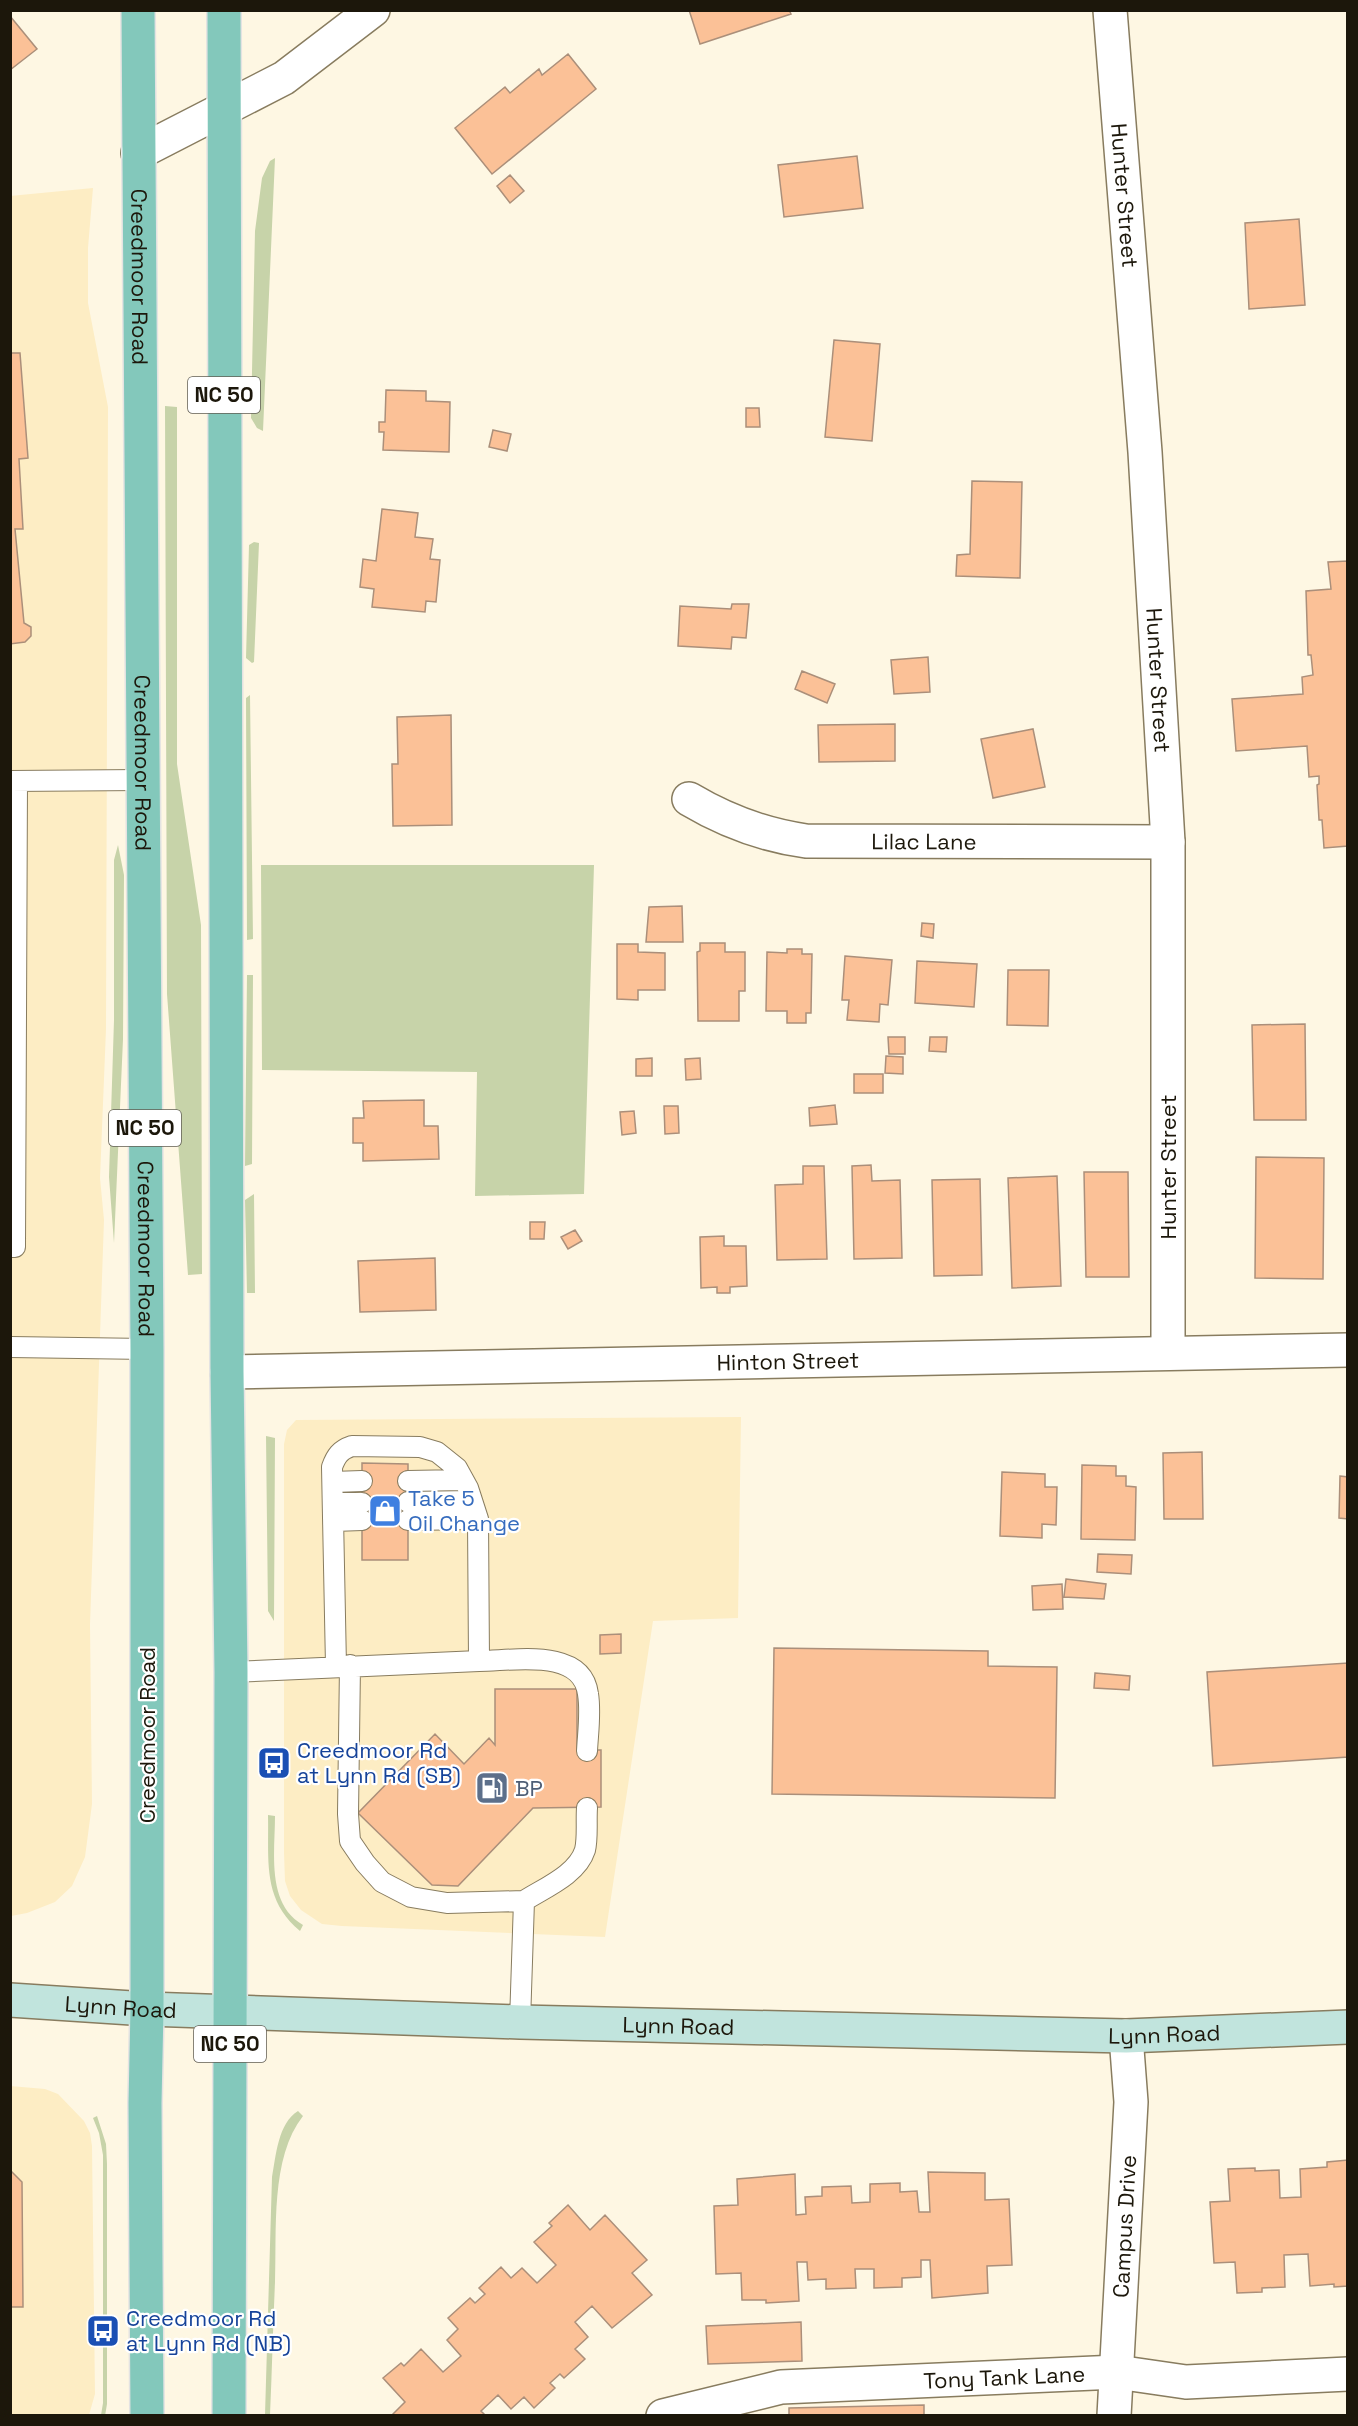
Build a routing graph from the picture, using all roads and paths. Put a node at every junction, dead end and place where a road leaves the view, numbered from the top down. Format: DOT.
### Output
graph roads {
  1 [pos="138,10"];
  2 [pos="224,10"];
  3 [pos="373,10"];
  4 [pos="1110,10"];
  5 [pos="223,111"];
  6 [pos="138,153"];
  7 [pos="142,780"];
  8 [pos="14,781"];
  9 [pos="689,799"];
  10 [pos="1168,842"];
  11 [pos="13,1019"];
  12 [pos="10,1247"];
  13 [pos="10,1347"];
  14 [pos="147,1349"];
  15 [pos="1347,1350"];
  16 [pos="1168,1353"];
  17 [pos="228,1372"];
  18 [pos="464,1480"];
  19 [pos="362,1481"];
  20 [pos="408,1481"];
  21 [pos="333,1482"];
  22 [pos="408,1511"];
  23 [pos="334,1512"];
  24 [pos="362,1512"];
  25 [pos="476,1518"];
  26 [pos="479,1661"];
  27 [pos="343,1666"];
  28 [pos="231,1672"];
  29 [pos="587,1751"];
  30 [pos="586,1808"];
  31 [pos="524,1901"];
  32 [pos="10,2000"];
  33 [pos="147,2009"];
  34 [pos="230,2012"];
  35 [pos="520,2022"];
  36 [pos="1347,2026"];
  37 [pos="1126,2036"];
  38 [pos="1117,2372"];
  39 [pos="1347,2374"];
  40 [pos="147,2415"];
  41 [pos="229,2415"];
  42 [pos="663,2415"];
  43 [pos="1114,2415"];
  1 -- 6 [label="main road, Creedmoor Road / NC 50"];
  2 -- 5 [label="main road, NC 50"];
  3 -- 5 [label="street"];
  4 -- 10 [label="street, Hunter Street"];
  5 -- 6 [label="street"];
  5 -- 17 [label="main road, NC 50"];
  6 -- 7 [label="main road, Creedmoor Road / NC 50"];
  7 -- 8 [label="lane"];
  7 -- 14 [label="main road, Creedmoor Road / NC 50"];
  8 -- 11 [label="lane"];
  9 -- 10 [label="street, Lilac Lane"];
  10 -- 16 [label="street, Hunter Street"];
  11 -- 12 [label="lane"];
  13 -- 14 [label="lane"];
  14 -- 33 [label="main road, Creedmoor Road / NC 50"];
  15 -- 16 [label="street, Hinton Street"];
  16 -- 17 [label="street, Hinton Street"];
  17 -- 28 [label="main road, NC 50"];
  18 -- 20 [label="lane"];
  18 -- 21 [label="lane"];
  18 -- 25 [label="lane"];
  19 -- 21 [label="lane"];
  21 -- 23 [label="lane"];
  22 -- 25 [label="lane"];
  23 -- 24 [label="lane"];
  23 -- 27 [label="lane"];
  25 -- 26 [label="lane"];
  26 -- 27 [label="lane"];
  26 -- 29 [label="lane"];
  27 -- 28 [label="lane"];
  27 -- 31 [label="lane"];
  28 -- 34 [label="main road, NC 50"];
  30 -- 31 [label="lane"];
  31 -- 35 [label="lane"];
  32 -- 33 [label="main road, Lynn Road"];
  33 -- 34 [label="main road, Lynn Road"];
  33 -- 40 [label="main road, Creedmoor Road / NC 50"];
  34 -- 35 [label="main road, Lynn Road"];
  34 -- 41 [label="main road, NC 50"];
  35 -- 37 [label="main road, Lynn Road"];
  36 -- 37 [label="main road, Lynn Road"];
  37 -- 38 [label="street, Campus Drive"];
  38 -- 39 [label="street, Tony Tank Lane"];
  38 -- 42 [label="street, Tony Tank Lane"];
  38 -- 43 [label="street, Campus Drive"];
}
